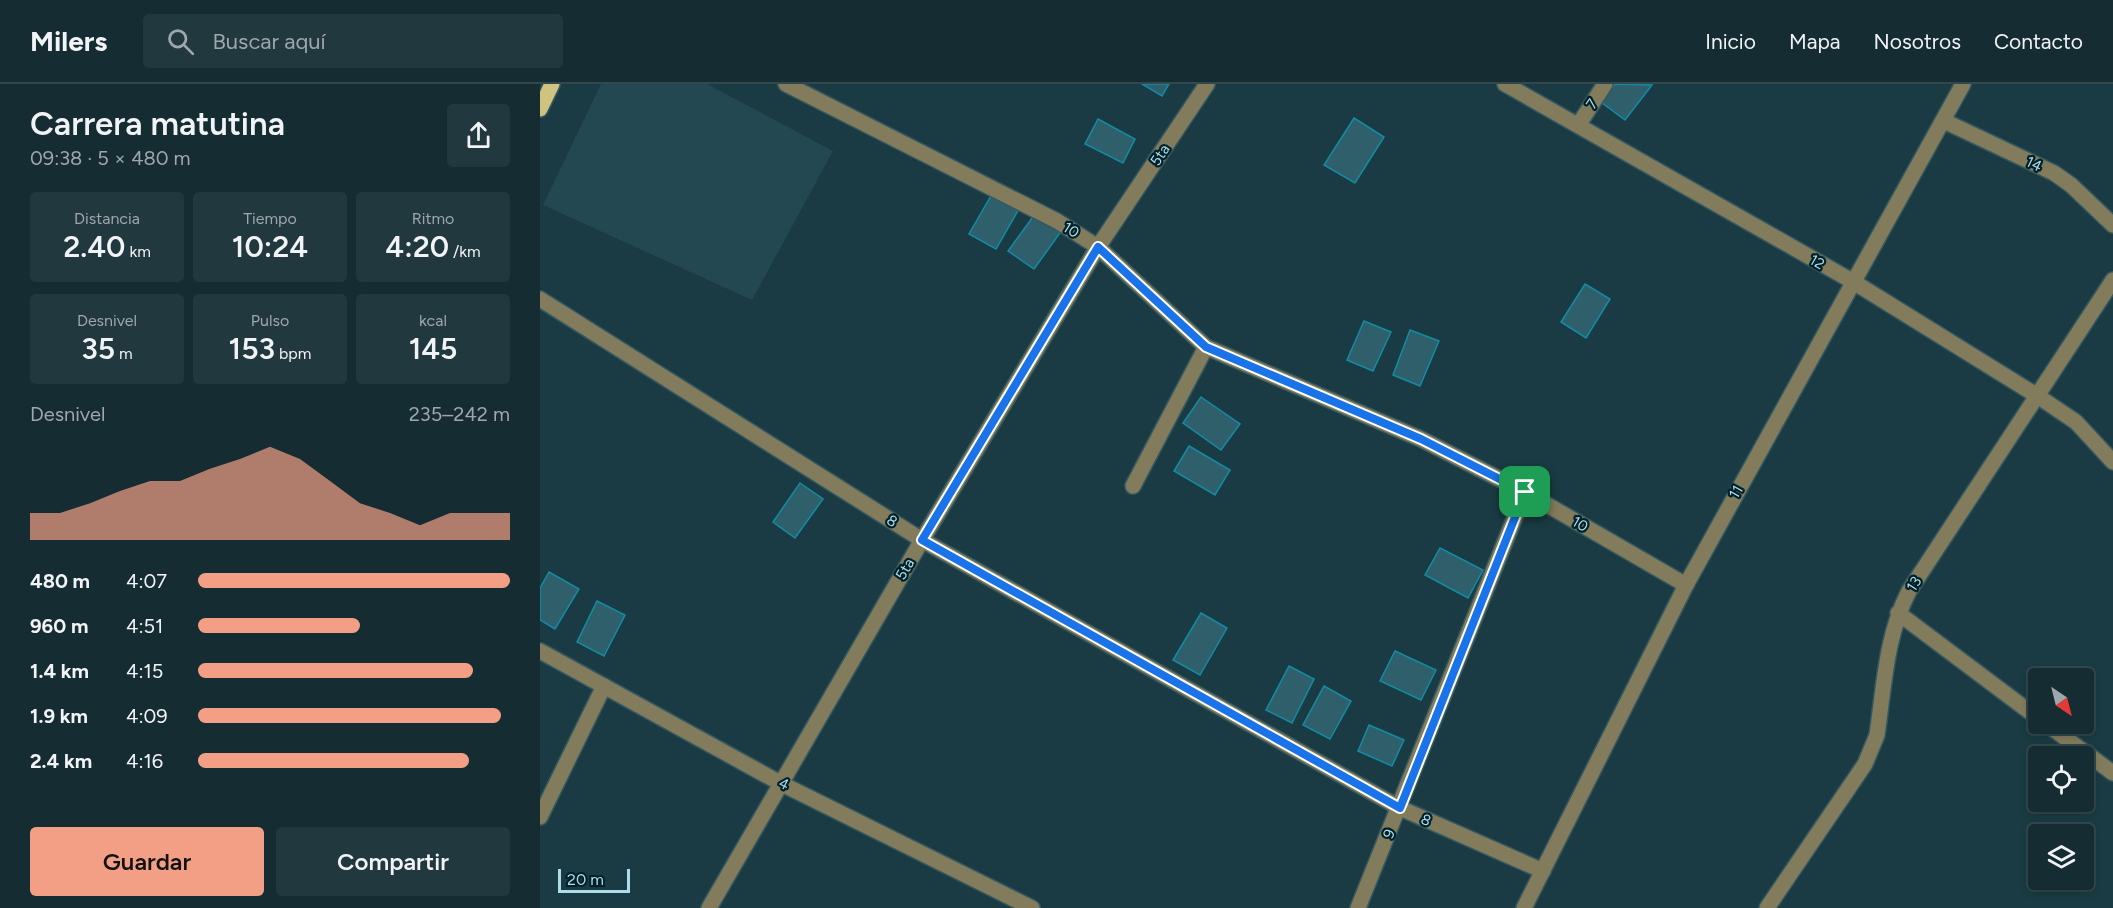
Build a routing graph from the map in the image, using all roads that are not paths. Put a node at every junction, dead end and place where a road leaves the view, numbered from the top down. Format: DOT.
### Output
graph roads {
  1 [pos="552,84"];
  2 [pos="786,84"];
  3 [pos="1207,84"];
  4 [pos="1505,84"];
  5 [pos="1605,84"];
  6 [pos="1963,84"];
  7 [pos="540,109"];
  8 [pos="1944,121"];
  9 [pos="1579,124"];
  10 [pos="2113,225"];
  11 [pos="1098,247"];
  12 [pos="2113,280"];
  13 [pos="1851,281"];
  14 [pos="540,299"];
  15 [pos="1206,347"];
  16 [pos="2036,395"];
  17 [pos="2113,462"];
  18 [pos="1133,486"];
  19 [pos="1525,492"];
  20 [pos="922,540"];
  21 [pos="1686,585"];
  22 [pos="1898,613"];
  23 [pos="540,651"];
  24 [pos="604,686"];
  25 [pos="2028,710"];
  26 [pos="2060,734"];
  27 [pos="2113,773"];
  28 [pos="782,784"];
  29 [pos="1400,808"];
  30 [pos="540,817"];
  31 [pos="1543,871"];
  32 [pos="710,908"];
  33 [pos="1032,908"];
  34 [pos="1358,908"];
  35 [pos="1524,908"];
  36 [pos="1767,908"];
  1 -- 7 [label="main road"];
  2 -- 11 [label="street, 10"];
  3 -- 11 [label="street, 5ta"];
  4 -- 9 [label="street, 12"];
  5 -- 9 [label="street, 7"];
  6 -- 8 [label="street, 11"];
  8 -- 10 [label="street, 14"];
  8 -- 13 [label="street, 11"];
  9 -- 13 [label="street, 12"];
  11 -- 15 [label="street, 10"];
  11 -- 20 [label="street, 5ta"];
  12 -- 16 [label="street, 13"];
  13 -- 16 [label="street, 12"];
  13 -- 21 [label="street, 11"];
  14 -- 20 [label="street, 8"];
  15 -- 18 [label="street"];
  15 -- 19 [label="street, 10"];
  16 -- 17 [label="street, 12"];
  16 -- 22 [label="street, 13"];
  19 -- 21 [label="street, 10"];
  19 -- 29 [label="street, 9"];
  20 -- 28 [label="street, 5ta"];
  20 -- 29 [label="street, 8"];
  21 -- 31 [label="street, 11"];
  22 -- 25 [label="street"];
  22 -- 36 [label="street, 13"];
  23 -- 24 [label="street, 4"];
  24 -- 28 [label="street, 4"];
  24 -- 30 [label="street"];
  26 -- 27 [label="street"];
  28 -- 32 [label="street, 5ta"];
  28 -- 33 [label="street, 4"];
  29 -- 31 [label="street, 8"];
  29 -- 34 [label="street, 9"];
  31 -- 35 [label="street, 11"];
}
